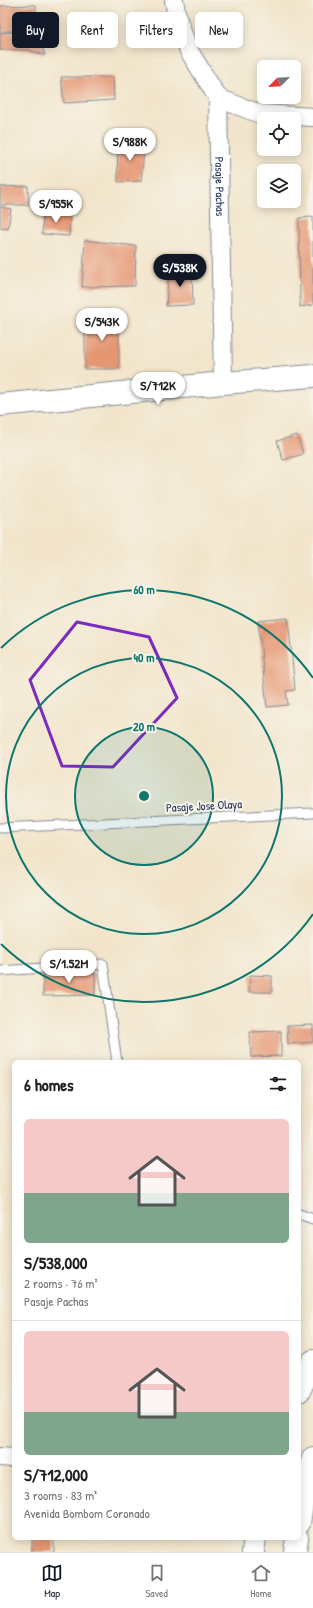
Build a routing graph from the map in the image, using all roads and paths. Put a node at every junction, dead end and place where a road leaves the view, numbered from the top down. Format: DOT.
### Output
graph roads {
  1 [pos="174,0"];
  2 [pos="218,98"];
  3 [pos="313,117"];
  4 [pos="313,376"];
  5 [pos="223,383"];
  6 [pos="0,405"];
  7 [pos="313,813"];
  8 [pos="0,828"];
  9 [pos="0,971"];
  10 [pos="117,1060"];
  11 [pos="301,1215"];
  12 [pos="313,1218"];
  13 [pos="313,1361"];
  14 [pos="301,1387"];
  15 [pos="0,1457"];
  16 [pos="12,1458"];
  17 [pos="313,1458"];
  18 [pos="301,1511"];
  19 [pos="255,1540"];
  20 [pos="297,1540"];
  21 [pos="253,1552"];
  22 [pos="295,1552"];
  1 -- 2 [label="street"];
  2 -- 3 [label="street"];
  2 -- 5 [label="street, Pasaje Pachas"];
  4 -- 5 [label="street"];
  5 -- 6 [label="street"];
  7 -- 8 [label="lane, Pasaje Jose Olaya"];
  9 -- 10 [label="lane"];
  11 -- 12 [label="lane"];
  13 -- 14 [label="street"];
  15 -- 16 [label="street"];
  17 -- 18 [label="street"];
  19 -- 21 [label="street"];
  20 -- 22 [label="street"];
}
